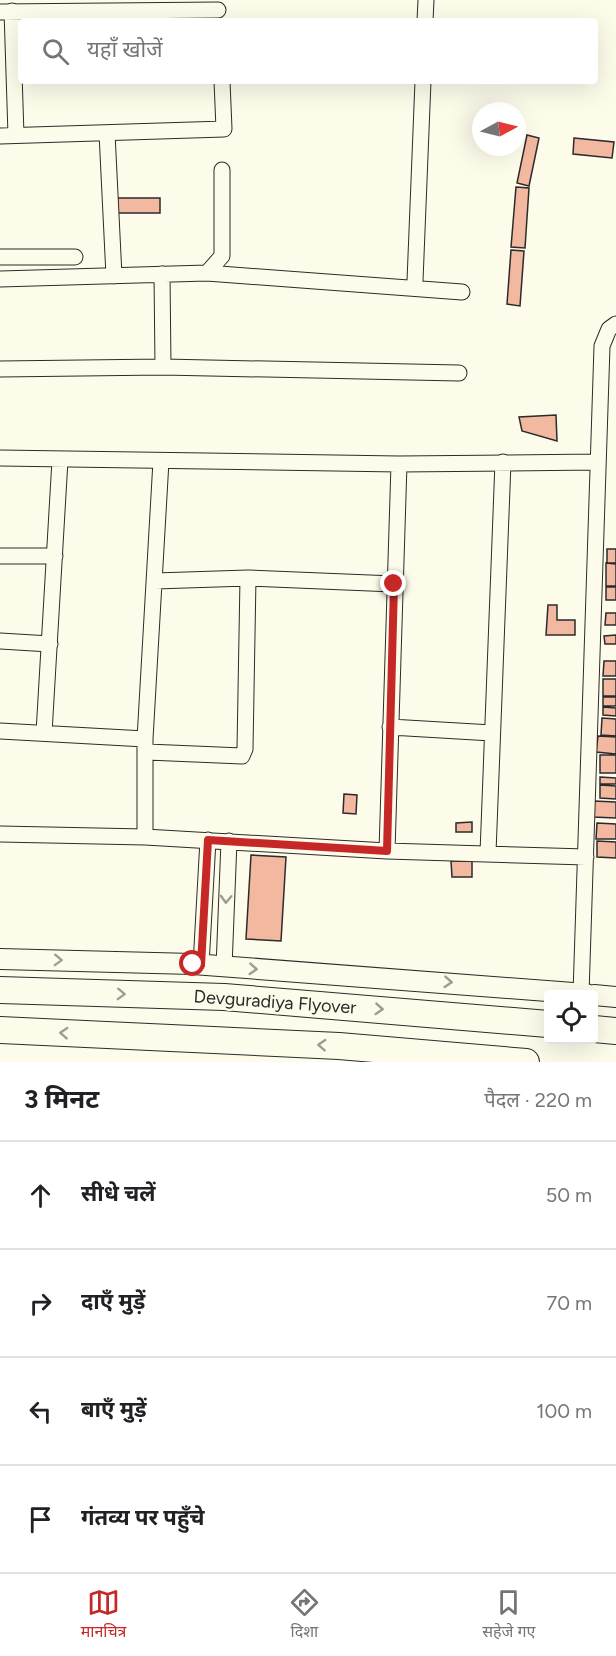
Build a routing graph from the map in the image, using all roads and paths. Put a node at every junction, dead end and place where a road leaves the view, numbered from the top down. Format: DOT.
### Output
graph roads {
  1 [pos="426,0"];
  2 [pos="219,10"];
  3 [pos="6,11"];
  4 [pos="425,18"];
  5 [pos="222,84"];
  6 [pos="423,84"];
  7 [pos="107,133"];
  8 [pos="16,135"];
  9 [pos="0,136"];
  10 [pos="222,170"];
  11 [pos="75,256"];
  12 [pos="0,257"];
  13 [pos="207,273"];
  14 [pos="162,274"];
  15 [pos="114,276"];
  16 [pos="0,279"];
  17 [pos="415,281"];
  18 [pos="462,292"];
  19 [pos="616,324"];
  20 [pos="163,367"];
  21 [pos="0,369"];
  22 [pos="459,373"];
  23 [pos="0,459"];
  24 [pos="60,460"];
  25 [pos="160,461"];
  26 [pos="503,462"];
  27 [pos="597,462"];
  28 [pos="399,464"];
  29 [pos="0,556"];
  30 [pos="55,556"];
  31 [pos="248,578"];
  32 [pos="155,581"];
  33 [pos="394,584"];
  34 [pos="0,641"];
  35 [pos="50,644"];
  36 [pos="390,727"];
  37 [pos="0,731"];
  38 [pos="44,733"];
  39 [pos="492,733"];
  40 [pos="146,745"];
  41 [pos="0,834"];
  42 [pos="145,837"];
  43 [pos="208,840"];
  44 [pos="229,841"];
  45 [pos="387,851"];
  46 [pos="488,854"];
  47 [pos="586,857"];
  48 [pos="0,958"];
  49 [pos="201,965"];
  50 [pos="224,967"];
  51 [pos="0,990"];
  52 [pos="581,990"];
  53 [pos="544,991"];
  54 [pos="598,996"];
  55 [pos="616,998"];
  56 [pos="544,1024"];
  57 [pos="598,1029"];
  58 [pos="0,1030"];
  59 [pos="616,1031"];
  60 [pos="526,1062"];
  1 -- 4 [label="street"];
  2 -- 3 [label="street"];
  3 -- 8 [label="street"];
  5 -- 7 [label="street"];
  6 -- 17 [label="street"];
  7 -- 8 [label="street"];
  7 -- 15 [label="street"];
  8 -- 9 [label="street"];
  10 -- 13 [label="street"];
  11 -- 12 [label="street"];
  13 -- 14 [label="street"];
  13 -- 18 [label="street"];
  14 -- 15 [label="street"];
  14 -- 20 [label="street"];
  15 -- 16 [label="street"];
  19 -- 27 [label="street"];
  20 -- 21 [label="street"];
  20 -- 22 [label="street"];
  23 -- 24 [label="street"];
  24 -- 25 [label="street"];
  24 -- 30 [label="street"];
  25 -- 28 [label="street"];
  25 -- 32 [label="street"];
  26 -- 27 [label="street"];
  26 -- 28 [label="street"];
  26 -- 39 [label="street"];
  27 -- 47 [label="street"];
  28 -- 33 [label="street"];
  29 -- 30 [label="street"];
  30 -- 35 [label="street"];
  31 -- 32 [label="street"];
  31 -- 33 [label="street"];
  31 -- 40 [label="street"];
  32 -- 40 [label="street"];
  33 -- 36 [label="street"];
  34 -- 35 [label="street"];
  35 -- 38 [label="street"];
  36 -- 39 [label="street"];
  36 -- 45 [label="street"];
  37 -- 38 [label="street"];
  38 -- 40 [label="street"];
  39 -- 46 [label="street"];
  40 -- 42 [label="street"];
  41 -- 42 [label="street"];
  42 -- 43 [label="street"];
  43 -- 44 [label="street"];
  43 -- 49 [label="street"];
  44 -- 45 [label="street"];
  44 -- 50 [label="street, one-way"];
  45 -- 46 [label="street"];
  46 -- 47 [label="street"];
  47 -- 52 [label="street"];
  48 -- 49 [label="street, one-way"];
  49 -- 50 [label="street"];
  50 -- 53 [label="street, one-way"];
  51 -- 56 [label="highway, Devguradiya Flyover, one-way"];
  54 -- 55 [label="street"];
  57 -- 59 [label="highway"];
  60 -- 58 [label="highway, one-way"];
}
